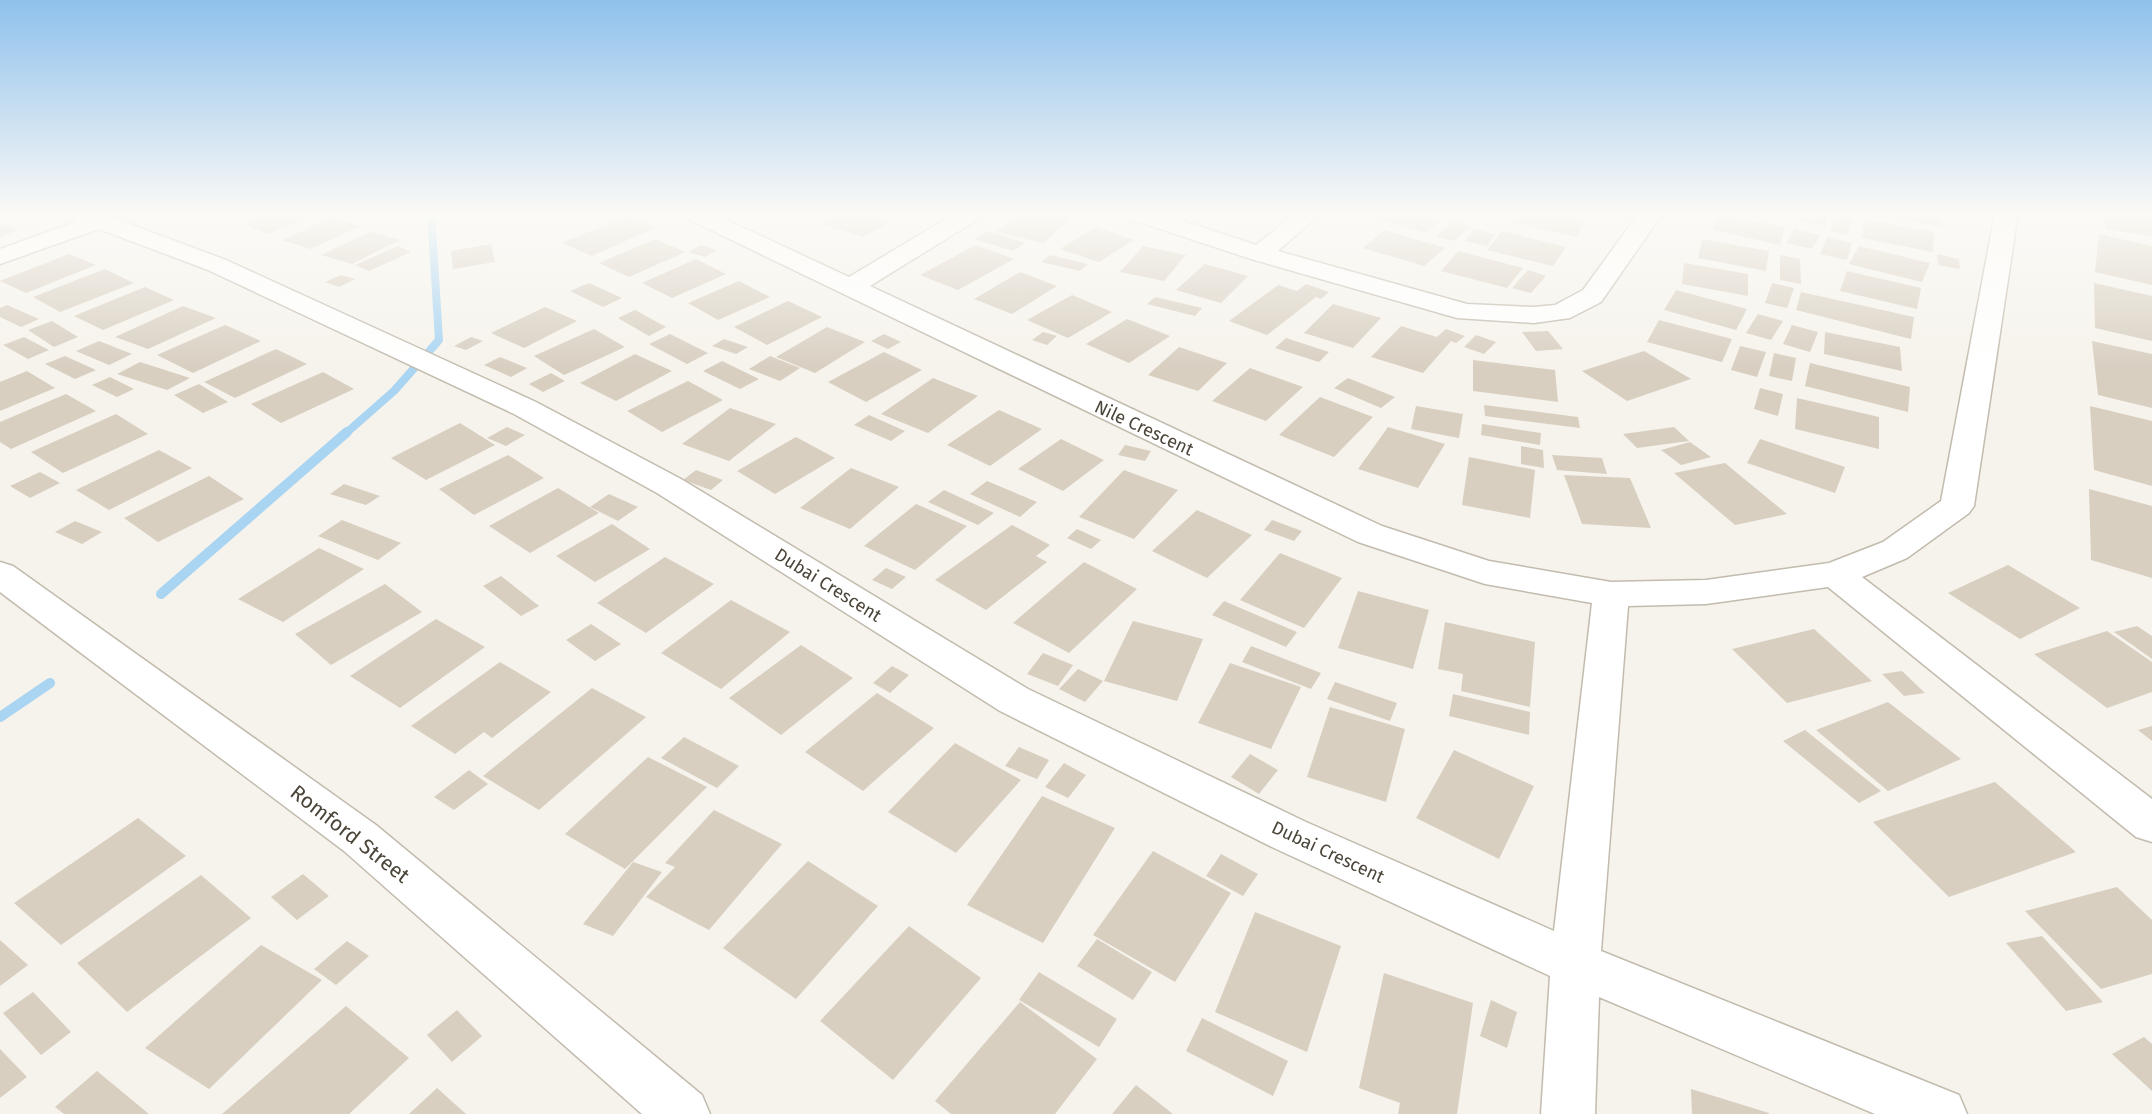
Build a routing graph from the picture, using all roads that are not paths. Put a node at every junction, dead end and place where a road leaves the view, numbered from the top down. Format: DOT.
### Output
graph roads {
  1 [pos="217,265"];
  2 [pos="801,265"];
  3 [pos="887,265"];
  4 [pos="1299,265"];
  5 [pos="1614,265"];
  6 [pos="1998,265"];
  7 [pos="849,288"];
  8 [pos="0,574"];
  9 [pos="1835,574"];
  10 [pos="1611,594"];
  11 [pos="2152,824"];
  12 [pos="1575,964"];
  13 [pos="683,1114"];
  14 [pos="1568,1114"];
  15 [pos="1940,1114"];
  1 -- 12 [label="street, Dubai Crescent"];
  2 -- 7 [label="street, Nile Crescent"];
  3 -- 7 [label="street"];
  4 -- 5 [label="street"];
  6 -- 9 [label="street, Nile Crescent"];
  7 -- 10 [label="street, Nile Crescent"];
  8 -- 13 [label="street, Romford Street"];
  9 -- 10 [label="street, Nile Crescent"];
  9 -- 11 [label="street"];
  10 -- 12 [label="street"];
  12 -- 14 [label="street"];
  12 -- 15 [label="street, Dubai Crescent"];
}
